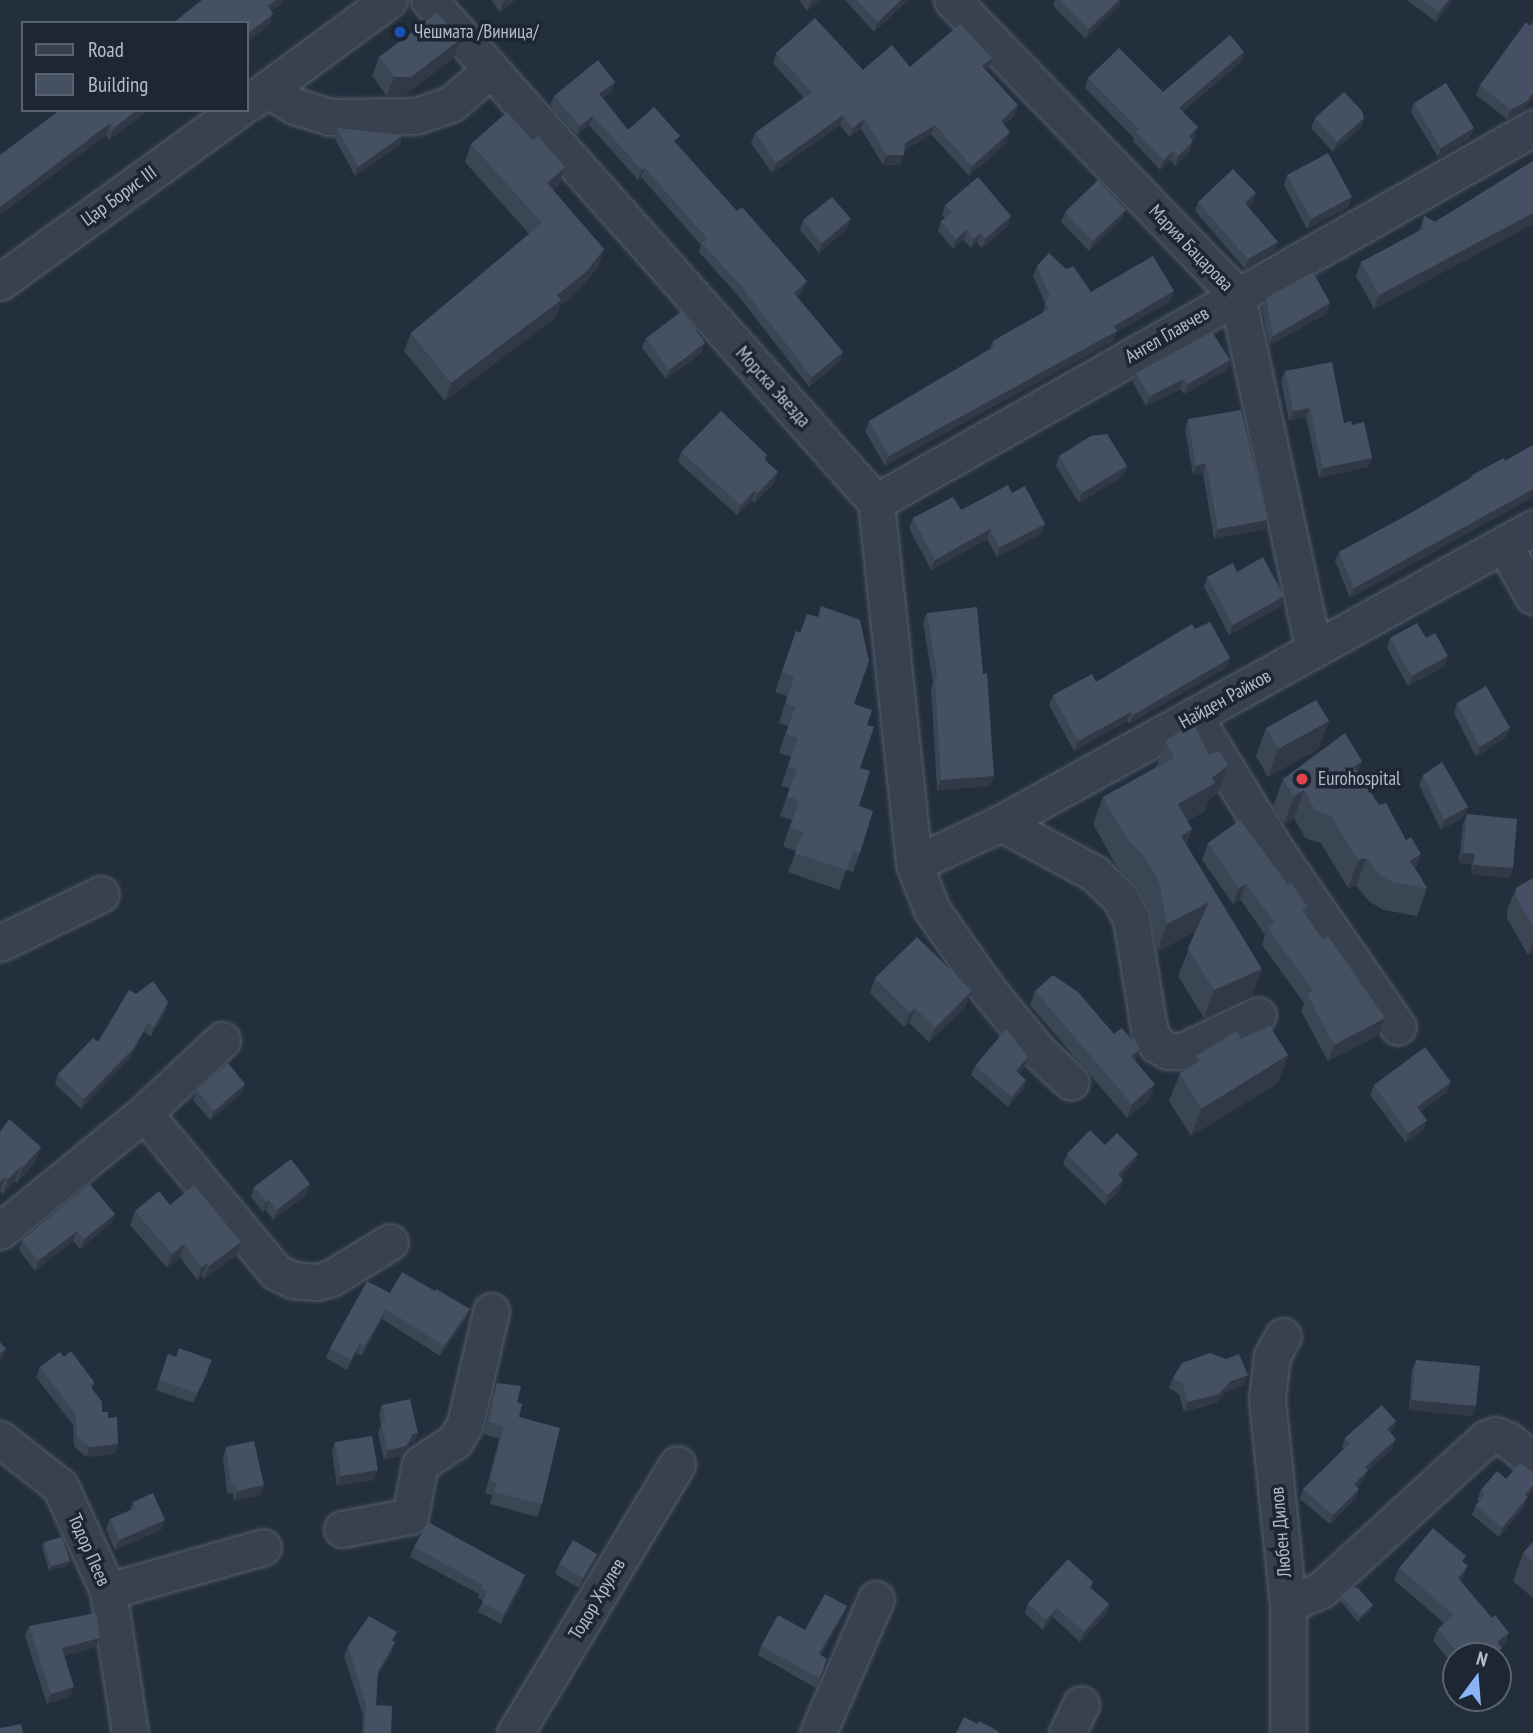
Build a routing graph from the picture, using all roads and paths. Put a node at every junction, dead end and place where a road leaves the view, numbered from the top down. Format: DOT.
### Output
graph roads {
  1 [pos="389,0"];
  2 [pos="429,0"];
  3 [pos="952,0"];
  4 [pos="490,70"];
  5 [pos="257,97"];
  6 [pos="235,112"];
  7 [pos="1533,128"];
  8 [pos="0,282"];
  9 [pos="1237,295"];
  10 [pos="876,502"];
  11 [pos="1519,536"];
  12 [pos="1533,596"];
  13 [pos="1314,649"];
  14 [pos="1194,716"];
  15 [pos="1001,824"];
  16 [pos="914,864"];
  17 [pos="102,894"];
  18 [pos="0,943"];
  19 [pos="1258,1016"];
  20 [pos="1398,1027"];
  21 [pos="222,1040"];
  22 [pos="1071,1082"];
  23 [pos="144,1113"];
  24 [pos="0,1231"];
  25 [pos="390,1242"];
  26 [pos="491,1311"];
  27 [pos="1283,1336"];
  28 [pos="0,1439"];
  29 [pos="1533,1460"];
  30 [pos="677,1464"];
  31 [pos="342,1529"];
  32 [pos="263,1547"];
  33 [pos="108,1591"];
  34 [pos="876,1599"];
  35 [pos="1288,1604"];
  36 [pos="130,1733"];
  37 [pos="515,1733"];
  38 [pos="818,1733"];
  39 [pos="1288,1733"];
  1 -- 5 [label="street"];
  2 -- 4 [label="street, Морска Звезда"];
  3 -- 9 [label="street, Мария Бацарова"];
  4 -- 5 [label="street"];
  4 -- 10 [label="street, Морска Звезда"];
  6 -- 8 [label="street, Цар Борис III"];
  7 -- 9 [label="street, Ангел Главчев"];
  9 -- 10 [label="street, Ангел Главчев"];
  9 -- 13 [label="street, Мария Бацарова"];
  10 -- 16 [label="street"];
  11 -- 12 [label="street"];
  11 -- 13 [label="street, Найден Райков"];
  13 -- 14 [label="street, Найден Райков"];
  14 -- 15 [label="street, Найден Райков"];
  14 -- 20 [label="street"];
  15 -- 16 [label="street, Найден Райков"];
  15 -- 19 [label="street"];
  16 -- 22 [label="street"];
  17 -- 18 [label="street"];
  21 -- 23 [label="street"];
  23 -- 24 [label="street"];
  23 -- 25 [label="street"];
  26 -- 31 [label="street"];
  27 -- 35 [label="street, Любен Дилов"];
  28 -- 33 [label="street, Тодор Пеев"];
  29 -- 35 [label="street"];
  30 -- 37 [label="street, Тодор Хрулев"];
  32 -- 33 [label="street"];
  33 -- 36 [label="street, Тодор Пеев"];
  34 -- 38 [label="street"];
  35 -- 39 [label="street, Любен Дилов"];
}
